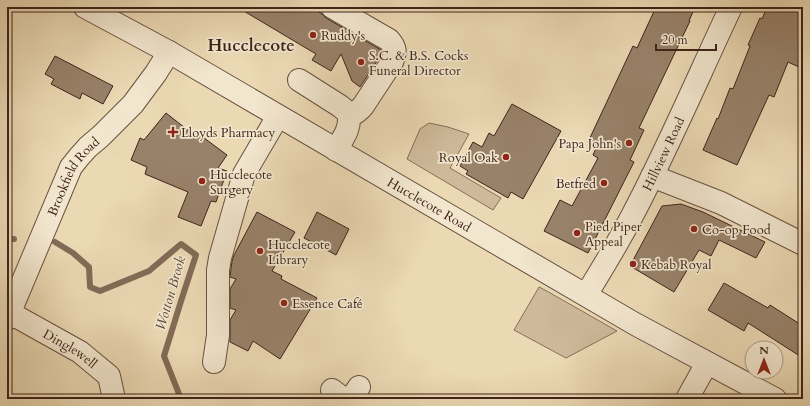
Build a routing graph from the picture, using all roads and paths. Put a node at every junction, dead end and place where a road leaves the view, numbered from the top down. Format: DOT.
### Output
graph roads {
  1 [pos="85,7"];
  2 [pos="332,7"];
  3 [pos="731,7"];
  4 [pos="169,52"];
  5 [pos="299,80"];
  6 [pos="278,116"];
  7 [pos="349,116"];
  8 [pos="336,150"];
  9 [pos="652,176"];
  10 [pos="803,244"];
  11 [pos="586,295"];
  12 [pos="8,316"];
  13 [pos="214,362"];
  14 [pos="707,363"];
  15 [pos="114,399"];
  16 [pos="687,399"];
  17 [pos="776,399"];
  1 -- 4 [label="street, Hucclecote Road"];
  2 -- 7 [label="street"];
  3 -- 9 [label="street, Hillview Road"];
  4 -- 6 [label="street, Hucclecote Road"];
  4 -- 12 [label="street, Brookfield Road"];
  5 -- 7 [label="street"];
  6 -- 8 [label="street, Hucclecote Road"];
  6 -- 13 [label="street"];
  7 -- 8 [label="street"];
  8 -- 11 [label="street, Hucclecote Road"];
  9 -- 10 [label="street"];
  9 -- 11 [label="street, Hillview Road"];
  11 -- 14 [label="street, Hucclecote Road"];
  12 -- 15 [label="street, Dinglewell"];
  14 -- 16 [label="street"];
  14 -- 17 [label="street, Hucclecote Road"];
}
